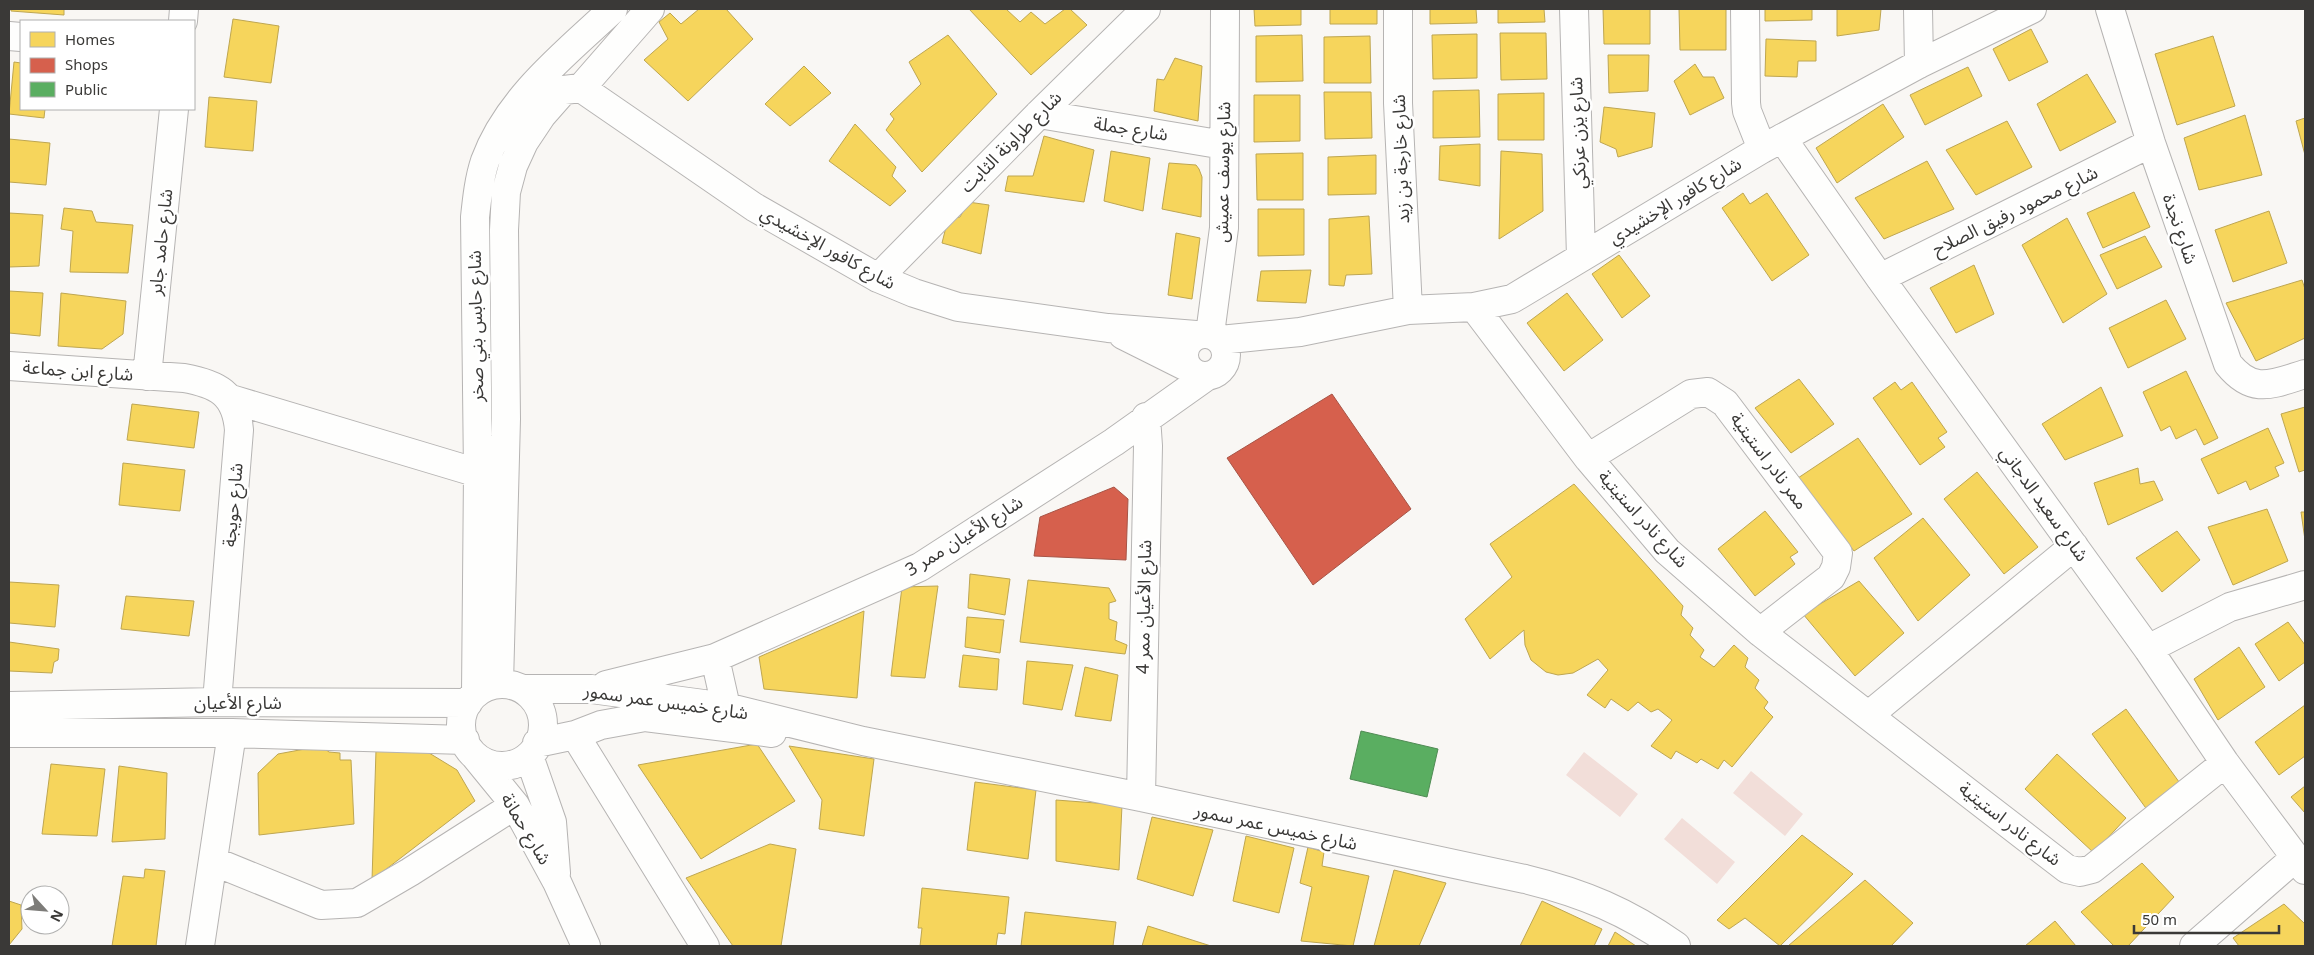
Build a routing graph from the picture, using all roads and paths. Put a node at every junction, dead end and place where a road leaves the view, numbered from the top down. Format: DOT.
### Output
graph roads {
  1 [pos="612,9"];
  2 [pos="650,9"];
  3 [pos="1146,9"];
  4 [pos="1225,9"];
  5 [pos="1398,9"];
  6 [pos="1574,9"];
  7 [pos="1745,9"];
  8 [pos="1918,9"];
  9 [pos="2032,9"];
  10 [pos="2110,9"];
  11 [pos="1919,64"];
  12 [pos="581,88"];
  13 [pos="174,110"];
  14 [pos="1038,114"];
  15 [pos="1772,143"];
  16 [pos="2151,143"];
  17 [pos="1224,145"];
  18 [pos="1581,257"];
  19 [pos="878,278"];
  20 [pos="1880,278"];
  21 [pos="1474,307"];
  22 [pos="1408,310"];
  23 [pos="1108,328"];
  24 [pos="1213,341"];
  25 [pos="9,366"];
  26 [pos="1194,370"];
  27 [pos="2305,374"];
  28 [pos="147,376"];
  29 [pos="231,399"];
  30 [pos="1146,417"];
  31 [pos="1588,458"];
  32 [pos="478,473"];
  33 [pos="2074,546"];
  34 [pos="2305,584"];
  35 [pos="1760,632"];
  36 [pos="2148,649"];
  37 [pos="715,658"];
  38 [pos="591,689"];
  39 [pos="492,692"];
  40 [pos="217,702"];
  41 [pos="9,706"];
  42 [pos="726,707"];
  43 [pos="1870,715"];
  44 [pos="9,733"];
  45 [pos="232,734"];
  46 [pos="575,735"];
  47 [pos="863,742"];
  48 [pos="469,747"];
  49 [pos="533,750"];
  50 [pos="2225,763"];
  51 [pos="1141,797"];
  52 [pos="515,806"];
  53 [pos="213,861"];
  54 [pos="2301,863"];
  55 [pos="557,882"];
  56 [pos="200,946"];
  57 [pos="586,946"];
  58 [pos="705,946"];
  59 [pos="1676,946"];
  60 [pos="2194,946"];
  1 -- 32 [label="street, شارع حابس بني صخر"];
  2 -- 12 [label="street, شارع حابس بني صخر"];
  3 -- 14 [label="street, شارع طراونة الثابت"];
  4 -- 17 [label="street, شارع يوسف عميش"];
  5 -- 22 [label="street, شارع خارجة بن زيد"];
  6 -- 18 [label="street, شارع يزن عرنكي"];
  7 -- 15 [label="street, شارع سعيد الدجاني"];
  8 -- 11 [label="street"];
  9 -- 11 [label="street, شارع كافور الإخشيدي"];
  10 -- 16 [label="street, شارع نجدة"];
  11 -- 15 [label="street, شارع كافور الإخشيدي"];
  12 -- 19 [label="street, شارع كافور الإخشيدي"];
  12 -- 39 [label="street, شارع حابس بني صخر"];
  13 -- 28 [label="street, شارع حامد جابر"];
  14 -- 17 [label="street, شارع جملة"];
  14 -- 19 [label="street, شارع طراونة الثابت"];
  15 -- 18 [label="street, شارع كافور الإخشيدي"];
  15 -- 20 [label="street, شارع سعيد الدجاني"];
  16 -- 20 [label="street, شارع محمود رفيق الصلاح"];
  16 -- 27 [label="street, شارع نجدة"];
  17 -- 24 [label="street, شارع يوسف عميش"];
  18 -- 21 [label="street, شارع كافور الإخشيدي"];
  19 -- 23 [label="street, شارع كافور الإخشيدي"];
  20 -- 33 [label="street, شارع سعيد الدجاني"];
  21 -- 22 [label="street, شارع كافور الإخشيدي"];
  21 -- 31 [label="street, شارع نادر استيتية"];
  22 -- 24 [label="street, شارع كافور الإخشيدي"];
  23 -- 24 [label="street, شارع كافور الإخشيدي"];
  23 -- 26 [label="street, شارع كافور الإخشيدي"];
  24 -- 26 [label="street, شارع الأعيان ممر 3"];
  24 -- 26 [label="street"];
  25 -- 28 [label="street, شارع ابن جماعة"];
  26 -- 30 [label="street, شارع الأعيان ممر 3"];
  28 -- 29 [label="street"];
  29 -- 32 [label="street"];
  29 -- 40 [label="street, شارع حويجة"];
  30 -- 37 [label="street, شارع الأعيان ممر 3"];
  30 -- 51 [label="street, شارع الأعيان ممر 4"];
  31 -- 35 [label="street, شارع نادر استيتية"];
  31 -- 35 [label="street, ممر نادر استيتية"];
  32 -- 39 [label="street, شارع حابس بني صخر"];
  33 -- 36 [label="street, شارع سعيد الدجاني"];
  33 -- 43 [label="street"];
  34 -- 36 [label="street"];
  35 -- 43 [label="street, شارع نادر استيتية"];
  36 -- 50 [label="street, شارع سعيد الدجاني"];
  37 -- 38 [label="street, شارع الأعيان ممر 3"];
  37 -- 42 [label="street"];
  38 -- 39 [label="street, شارع خميس عمر سمور"];
  38 -- 42 [label="street, شارع خميس عمر سمور"];
  39 -- 40 [label="street, شارع الأعيان"];
  39 -- 48 [label="street"];
  39 -- 49 [label="street"];
  40 -- 41 [label="street, شارع الأعيان"];
  42 -- 47 [label="street, شارع خميس عمر سمور"];
  43 -- 50 [label="street, شارع نادر استيتية"];
  44 -- 45 [label="street, شارع الأعيان"];
  45 -- 48 [label="street, شارع الأعيان"];
  45 -- 53 [label="street"];
  46 -- 47 [label="street, شارع خميس عمر سمور"];
  46 -- 49 [label="street, شارع خميس عمر سمور"];
  46 -- 58 [label="street"];
  47 -- 51 [label="street, شارع خميس عمر سمور"];
  48 -- 49 [label="street"];
  48 -- 52 [label="street, شارع حمانة"];
  49 -- 55 [label="street, شارع حمانة"];
  50 -- 54 [label="street, شارع سعيد الدجاني"];
  51 -- 59 [label="street, شارع خميس عمر سمور"];
  52 -- 53 [label="street"];
  52 -- 55 [label="street, شارع حمانة"];
  53 -- 56 [label="street"];
  54 -- 60 [label="street"];
  55 -- 57 [label="street, شارع حمانة"];
}
